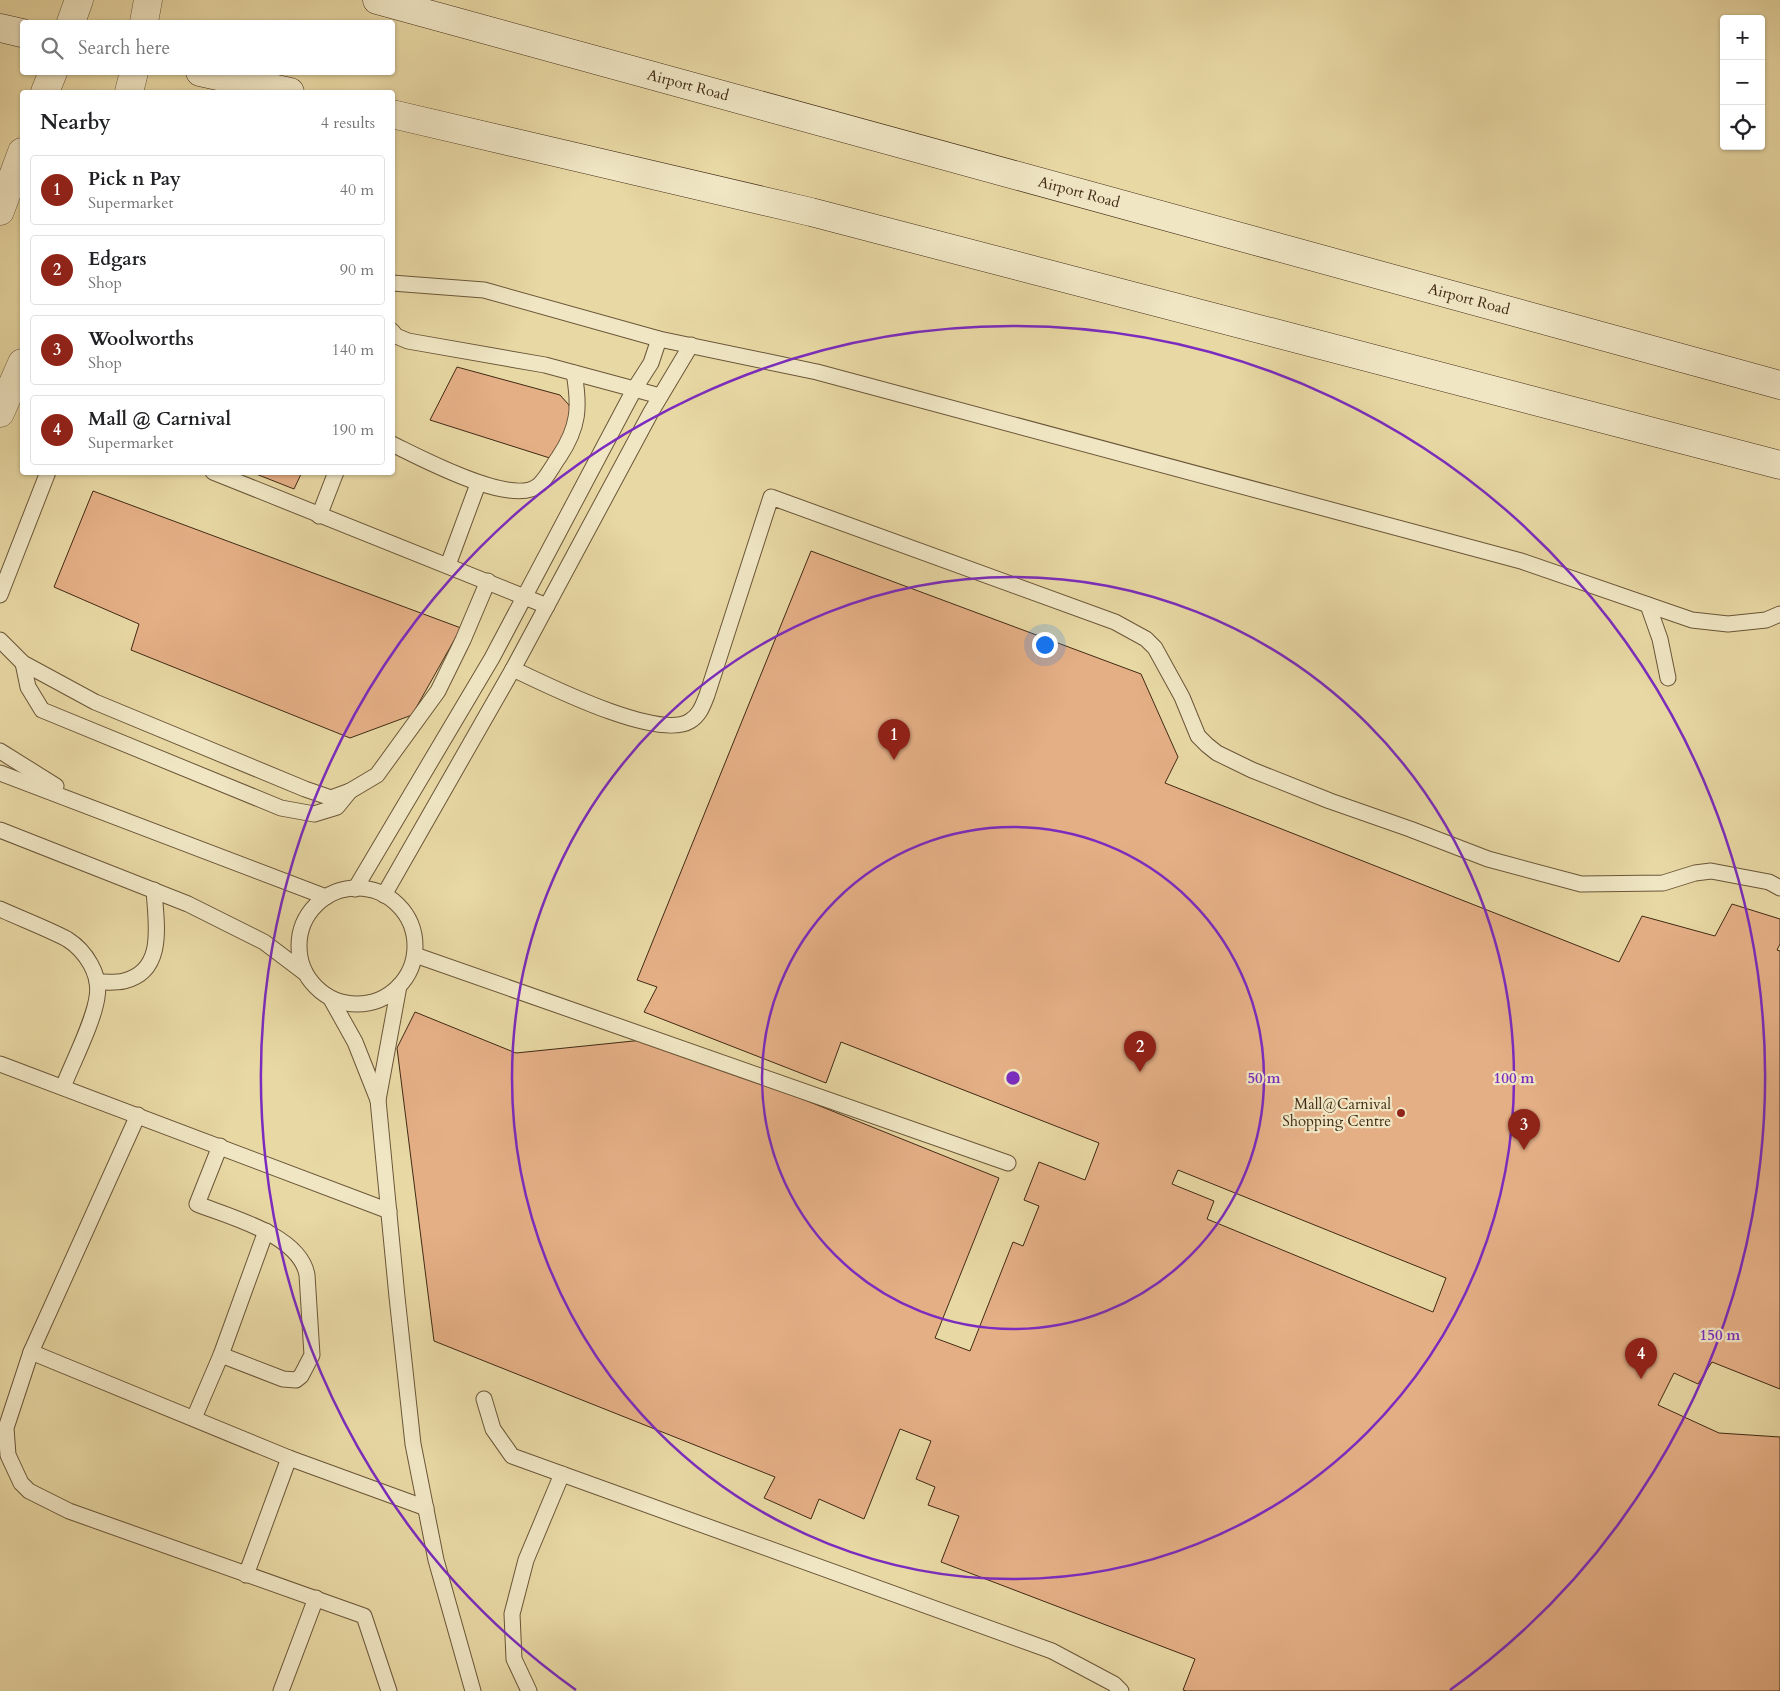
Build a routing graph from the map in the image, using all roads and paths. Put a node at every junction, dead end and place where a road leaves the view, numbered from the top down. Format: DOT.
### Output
graph roads {
  1 [pos="78,0"];
  2 [pos="148,0"];
  3 [pos="377,0"];
  4 [pos="72,20"];
  5 [pos="144,20"];
  6 [pos="0,28"];
  7 [pos="20,33"];
  8 [pos="52,75"];
  9 [pos="133,75"];
  10 [pos="214,75"];
  11 [pos="46,90"];
  12 [pos="130,90"];
  13 [pos="281,90"];
  14 [pos="396,116"];
  15 [pos="20,157"];
  16 [pos="0,211"];
  17 [pos="395,282"];
  18 [pos="395,335"];
  19 [pos="659,339"];
  20 [pos="691,345"];
  21 [pos="20,367"];
  22 [pos="574,373"];
  23 [pos="1780,384"];
  24 [pos="635,388"];
  25 [pos="660,396"];
  26 [pos="0,413"];
  27 [pos="395,445"];
  28 [pos="1780,464"];
  29 [pos="47,475"];
  30 [pos="220,475"];
  31 [pos="335,475"];
  32 [pos="478,484"];
  33 [pos="319,516"];
  34 [pos="448,565"];
  35 [pos="488,580"];
  36 [pos="0,595"];
  37 [pos="523,596"];
  38 [pos="1648,605"];
  39 [pos="547,606"];
  40 [pos="1780,614"];
  41 [pos="0,640"];
  42 [pos="23,663"];
  43 [pos="513,669"];
  44 [pos="1668,678"];
  45 [pos="0,751"];
  46 [pos="0,773"];
  47 [pos="350,791"];
  48 [pos="89,806"];
  49 [pos="0,830"];
  50 [pos="1780,888"];
  51 [pos="355,889"];
  52 [pos="154,890"];
  53 [pos="384,895"];
  54 [pos="326,897"];
  55 [pos="0,909"];
  56 [pos="414,955"];
  57 [pos="305,973"];
  58 [pos="97,982"];
  59 [pos="400,986"];
  60 [pos="331,998"];
  61 [pos="0,1064"];
  62 [pos="63,1087"];
  63 [pos="378,1100"];
  64 [pos="138,1115"];
  65 [pos="220,1146"];
  66 [pos="1008,1163"];
  67 [pos="389,1211"];
  68 [pos="266,1231"];
  69 [pos="31,1352"];
  70 [pos="221,1355"];
  71 [pos="484,1399"];
  72 [pos="194,1418"];
  73 [pos="289,1458"];
  74 [pos="562,1474"];
  75 [pos="426,1508"];
  76 [pos="246,1575"];
  77 [pos="316,1598"];
  78 [pos="281,1691"];
  79 [pos="389,1691"];
  80 [pos="473,1691"];
  81 [pos="529,1691"];
  82 [pos="1121,1691"];
  1 -- 4 [label="main road"];
  2 -- 5 [label="main road"];
  3 -- 23 [label="main road, Airport Road"];
  6 -- 7 [label="main road"];
  8 -- 11 [label="main road"];
  9 -- 12 [label="main road"];
  10 -- 13 [label="main road"];
  14 -- 28 [label="main road"];
  15 -- 16 [label="main road"];
  17 -- 19 [label="lane"];
  18 -- 22 [label="lane"];
  19 -- 20 [label="lane"];
  19 -- 24 [label="lane"];
  20 -- 25 [label="lane"];
  20 -- 38 [label="lane"];
  21 -- 26 [label="main road"];
  22 -- 24 [label="lane"];
  22 -- 32 [label="lane"];
  24 -- 25 [label="lane"];
  24 -- 37 [label="lane"];
  25 -- 39 [label="lane"];
  27 -- 32 [label="lane"];
  29 -- 36 [label="lane"];
  30 -- 33 [label="lane"];
  31 -- 33 [label="lane"];
  32 -- 34 [label="lane"];
  33 -- 34 [label="lane"];
  34 -- 35 [label="lane"];
  35 -- 37 [label="lane"];
  35 -- 47 [label="lane"];
  37 -- 39 [label="lane"];
  37 -- 51 [label="lane"];
  38 -- 40 [label="lane"];
  38 -- 44 [label="lane"];
  39 -- 43 [label="lane"];
  41 -- 42 [label="lane"];
  42 -- 47 [label="lane"];
  42 -- 47 [label="lane"];
  43 -- 50 [label="lane"];
  43 -- 53 [label="lane"];
  45 -- 48 [label="lane"];
  46 -- 48 [label="lane"];
  48 -- 54 [label="lane"];
  49 -- 52 [label="lane"];
  51 -- 53 [label="lane"];
  51 -- 54 [label="lane"];
  52 -- 57 [label="lane"];
  52 -- 58 [label="lane"];
  53 -- 56 [label="lane"];
  54 -- 57 [label="lane"];
  55 -- 58 [label="lane"];
  56 -- 59 [label="lane"];
  56 -- 66 [label="lane"];
  57 -- 60 [label="lane"];
  58 -- 62 [label="lane"];
  59 -- 60 [label="lane"];
  59 -- 63 [label="lane"];
  60 -- 63 [label="lane"];
  61 -- 62 [label="lane"];
  62 -- 64 [label="lane"];
  63 -- 67 [label="lane"];
  64 -- 65 [label="lane"];
  64 -- 69 [label="lane"];
  65 -- 67 [label="lane"];
  65 -- 68 [label="lane"];
  67 -- 75 [label="lane"];
  68 -- 70 [label="lane"];
  68 -- 70 [label="lane"];
  69 -- 72 [label="lane"];
  69 -- 76 [label="lane"];
  70 -- 72 [label="lane"];
  71 -- 74 [label="lane"];
  72 -- 73 [label="lane"];
  73 -- 75 [label="lane"];
  73 -- 76 [label="lane"];
  74 -- 81 [label="lane"];
  74 -- 82 [label="lane"];
  75 -- 80 [label="lane"];
  76 -- 77 [label="lane"];
  77 -- 78 [label="lane"];
  77 -- 79 [label="lane"];
}
